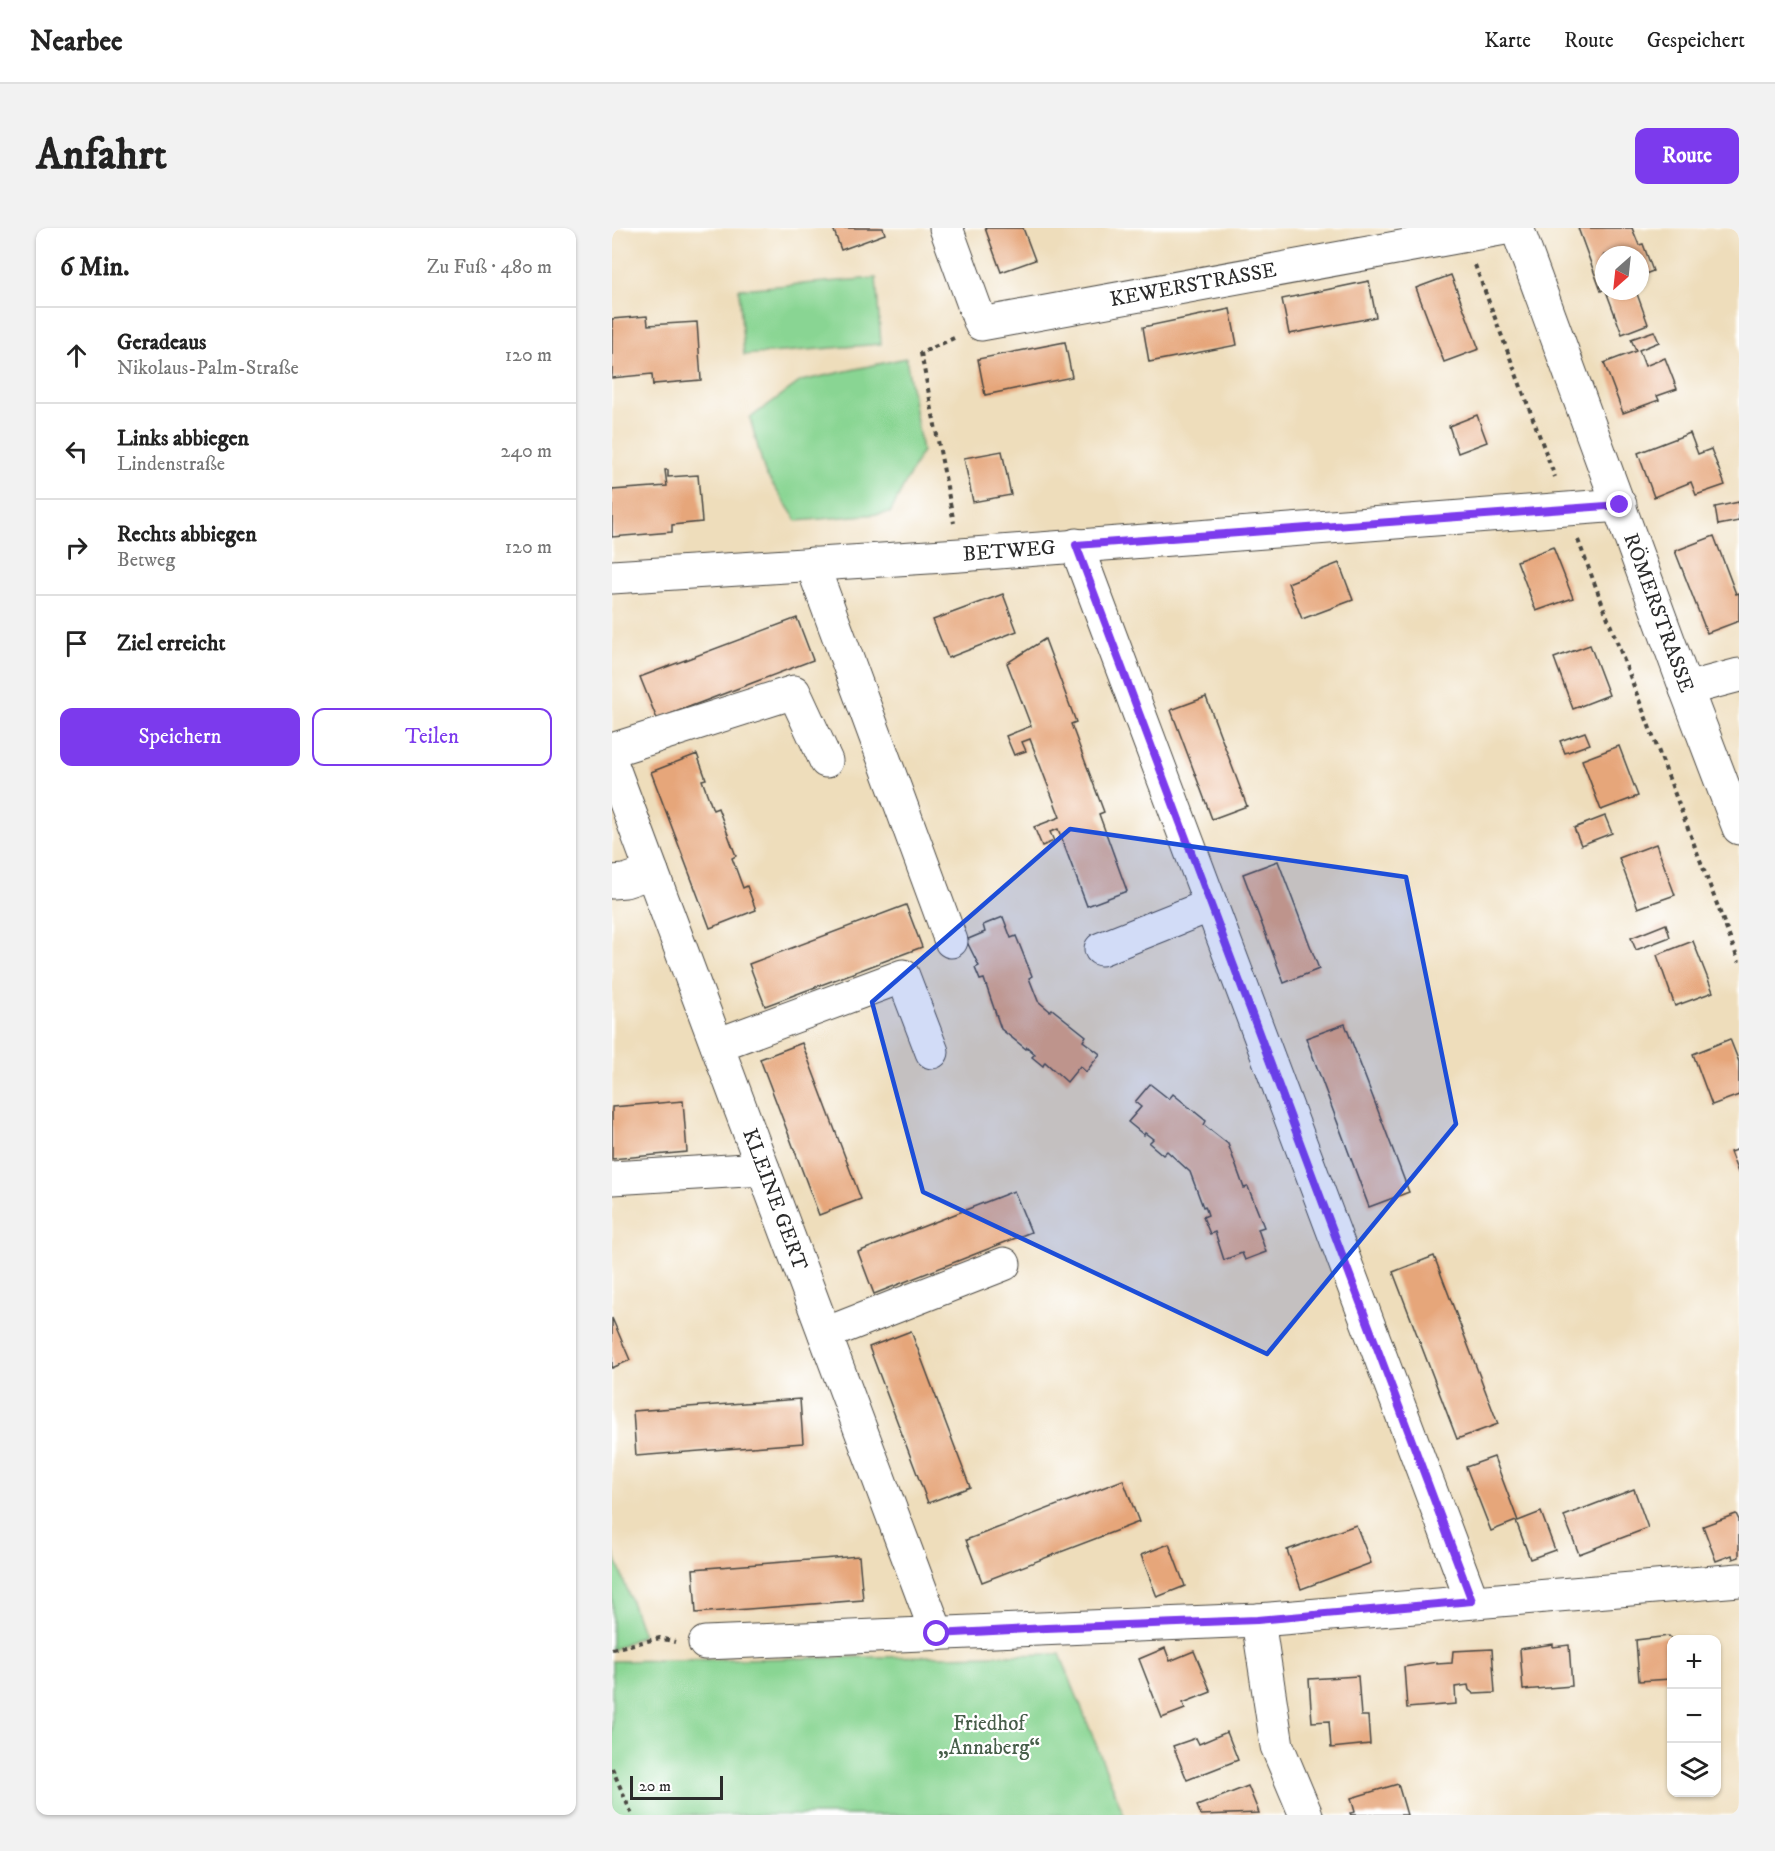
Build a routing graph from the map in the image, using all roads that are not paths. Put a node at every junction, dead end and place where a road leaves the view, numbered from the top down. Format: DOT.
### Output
graph roads {
  1 [pos="946,228"];
  2 [pos="1505,228"];
  3 [pos="1517,228"];
  4 [pos="1620,505"];
  5 [pos="1076,545"];
  6 [pos="812,564"];
  7 [pos="612,577"];
  8 [pos="1739,675"];
  9 [pos="1686,689"];
  10 [pos="612,750"];
  11 [pos="826,761"];
  12 [pos="612,765"];
  13 [pos="1739,828"];
  14 [pos="652,872"];
  15 [pos="612,882"];
  16 [pos="1211,905"];
  17 [pos="951,941"];
  18 [pos="1101,949"];
  19 [pos="717,1045"];
  20 [pos="932,1052"];
  21 [pos="763,1169"];
  22 [pos="612,1178"];
  23 [pos="1004,1264"];
  24 [pos="825,1334"];
  25 [pos="1739,1580"];
  26 [pos="1472,1601"];
  27 [pos="1257,1620"];
  28 [pos="937,1634"];
  29 [pos="705,1642"];
  30 [pos="1306,1815"];
  1 -- 2 [label="street, KEWERSTRASSE"];
  3 -- 4 [label="street, RÖMERSTRASSE"];
  4 -- 5 [label="street, BETWEG"];
  4 -- 9 [label="street, RÖMERSTRASSE"];
  5 -- 6 [label="street, BETWEG"];
  5 -- 16 [label="street"];
  6 -- 7 [label="street, BETWEG"];
  6 -- 17 [label="street"];
  8 -- 9 [label="street"];
  9 -- 13 [label="street, RÖMERSTRASSE"];
  10 -- 11 [label="street"];
  12 -- 14 [label="street, KLEINE GERT"];
  14 -- 15 [label="street"];
  14 -- 19 [label="street, KLEINE GERT"];
  16 -- 18 [label="street"];
  16 -- 26 [label="street"];
  19 -- 20 [label="street"];
  19 -- 21 [label="street, KLEINE GERT"];
  21 -- 22 [label="street"];
  21 -- 24 [label="street, KLEINE GERT"];
  23 -- 24 [label="street"];
  24 -- 28 [label="street, KLEINE GERT"];
  25 -- 26 [label="street"];
  26 -- 27 [label="street"];
  27 -- 28 [label="street"];
  27 -- 30 [label="street"];
  28 -- 29 [label="street"];
}
